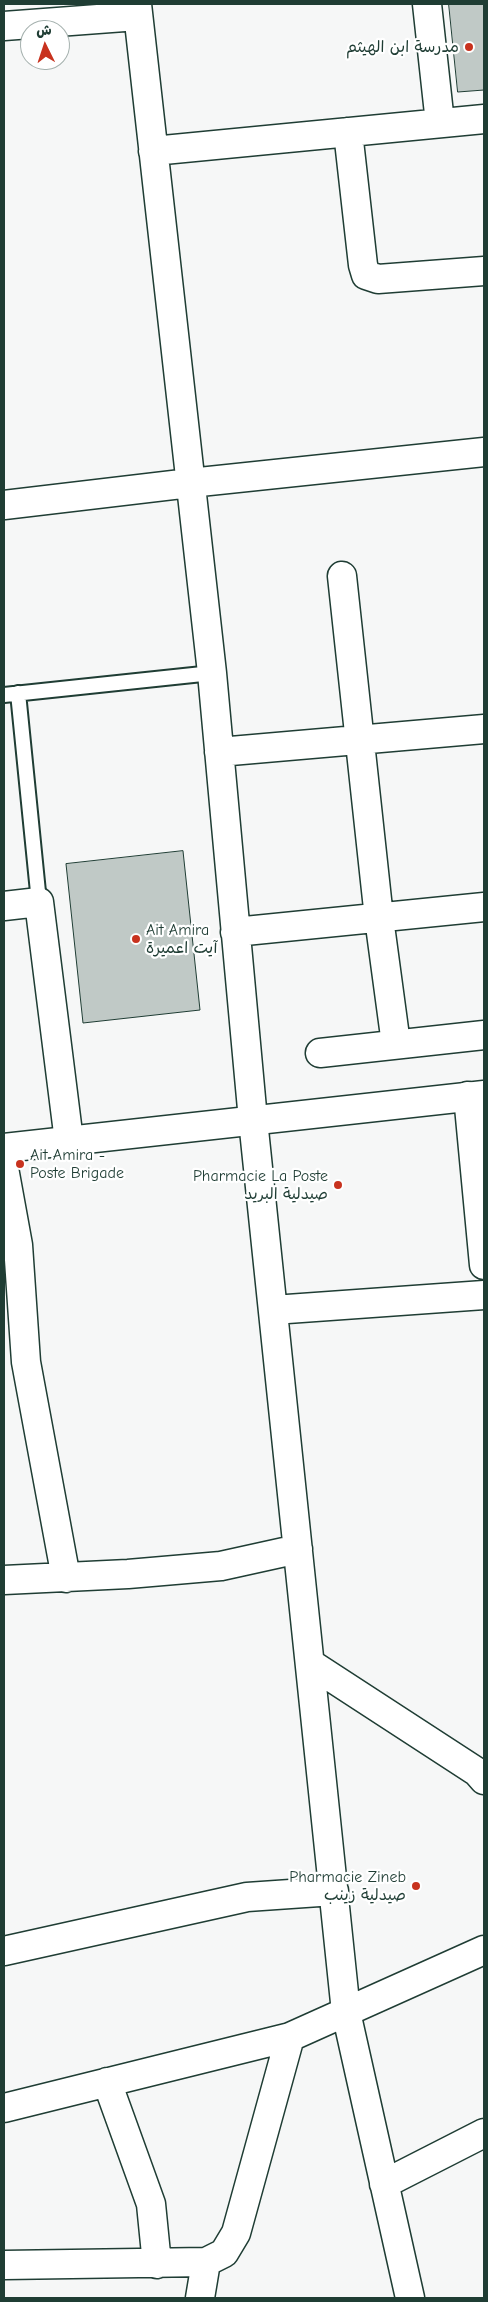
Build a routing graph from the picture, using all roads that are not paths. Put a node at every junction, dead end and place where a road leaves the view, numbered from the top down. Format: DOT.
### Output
graph roads {
  1 [pos="427,4"];
  2 [pos="138,10"];
  3 [pos="4,26"];
  4 [pos="484,118"];
  5 [pos="440,123"];
  6 [pos="348,132"];
  7 [pos="153,151"];
  8 [pos="484,271"];
  9 [pos="484,452"];
  10 [pos="190,483"];
  11 [pos="4,505"];
  12 [pos="342,576"];
  13 [pos="212,673"];
  14 [pos="18,694"];
  15 [pos="4,695"];
  16 [pos="484,729"];
  17 [pos="361,740"];
  18 [pos="219,752"];
  19 [pos="40,902"];
  20 [pos="4,906"];
  21 [pos="484,907"];
  22 [pos="378,918"];
  23 [pos="235,932"];
  24 [pos="484,1035"];
  25 [pos="396,1044"];
  26 [pos="320,1053"];
  27 [pos="476,1096"];
  28 [pos="253,1120"];
  29 [pos="69,1142"];
  30 [pos="4,1148"];
  31 [pos="4,1168"];
  32 [pos="484,1265"];
  33 [pos="484,1295"];
  34 [pos="273,1310"];
  35 [pos="15,1363"];
  36 [pos="298,1549"];
  37 [pos="66,1578"];
  38 [pos="4,1580"];
  39 [pos="311,1664"];
  40 [pos="484,1780"];
  41 [pos="334,1891"];
  42 [pos="484,1950"];
  43 [pos="4,1951"];
  44 [pos="346,2012"];
  45 [pos="290,2037"];
  46 [pos="107,2082"];
  47 [pos="4,2108"];
  48 [pos="484,2133"];
  49 [pos="384,2184"];
  50 [pos="206,2262"];
  51 [pos="157,2264"];
  52 [pos="4,2265"];
  53 [pos="200,2298"];
  54 [pos="410,2298"];
  1 -- 5 [label="street"];
  2 -- 3 [label="street"];
  2 -- 7 [label="street"];
  4 -- 5 [label="street"];
  5 -- 6 [label="street"];
  6 -- 7 [label="street"];
  6 -- 8 [label="street"];
  7 -- 10 [label="street"];
  9 -- 10 [label="street"];
  10 -- 11 [label="street"];
  10 -- 13 [label="street"];
  12 -- 17 [label="street"];
  13 -- 14 [label="lane"];
  13 -- 18 [label="street"];
  14 -- 15 [label="lane"];
  14 -- 19 [label="lane"];
  16 -- 17 [label="street"];
  17 -- 18 [label="street"];
  17 -- 22 [label="street"];
  18 -- 23 [label="street"];
  19 -- 20 [label="street"];
  19 -- 29 [label="street"];
  21 -- 22 [label="street"];
  22 -- 23 [label="street"];
  22 -- 25 [label="street"];
  23 -- 28 [label="street"];
  24 -- 25 [label="street"];
  25 -- 26 [label="street"];
  27 -- 28 [label="street"];
  27 -- 32 [label="street"];
  28 -- 29 [label="street"];
  28 -- 34 [label="street"];
  29 -- 30 [label="street"];
  31 -- 35 [label="street"];
  33 -- 34 [label="street"];
  34 -- 36 [label="street"];
  35 -- 37 [label="street"];
  36 -- 37 [label="street"];
  36 -- 39 [label="street"];
  37 -- 38 [label="street"];
  39 -- 40 [label="street"];
  39 -- 41 [label="street"];
  41 -- 43 [label="street"];
  41 -- 44 [label="street"];
  42 -- 44 [label="street"];
  44 -- 45 [label="street"];
  44 -- 49 [label="street"];
  45 -- 46 [label="street"];
  45 -- 50 [label="street"];
  46 -- 47 [label="street"];
  46 -- 51 [label="street"];
  48 -- 49 [label="street"];
  49 -- 54 [label="street"];
  50 -- 51 [label="street"];
  50 -- 53 [label="street"];
  51 -- 52 [label="street"];
}
